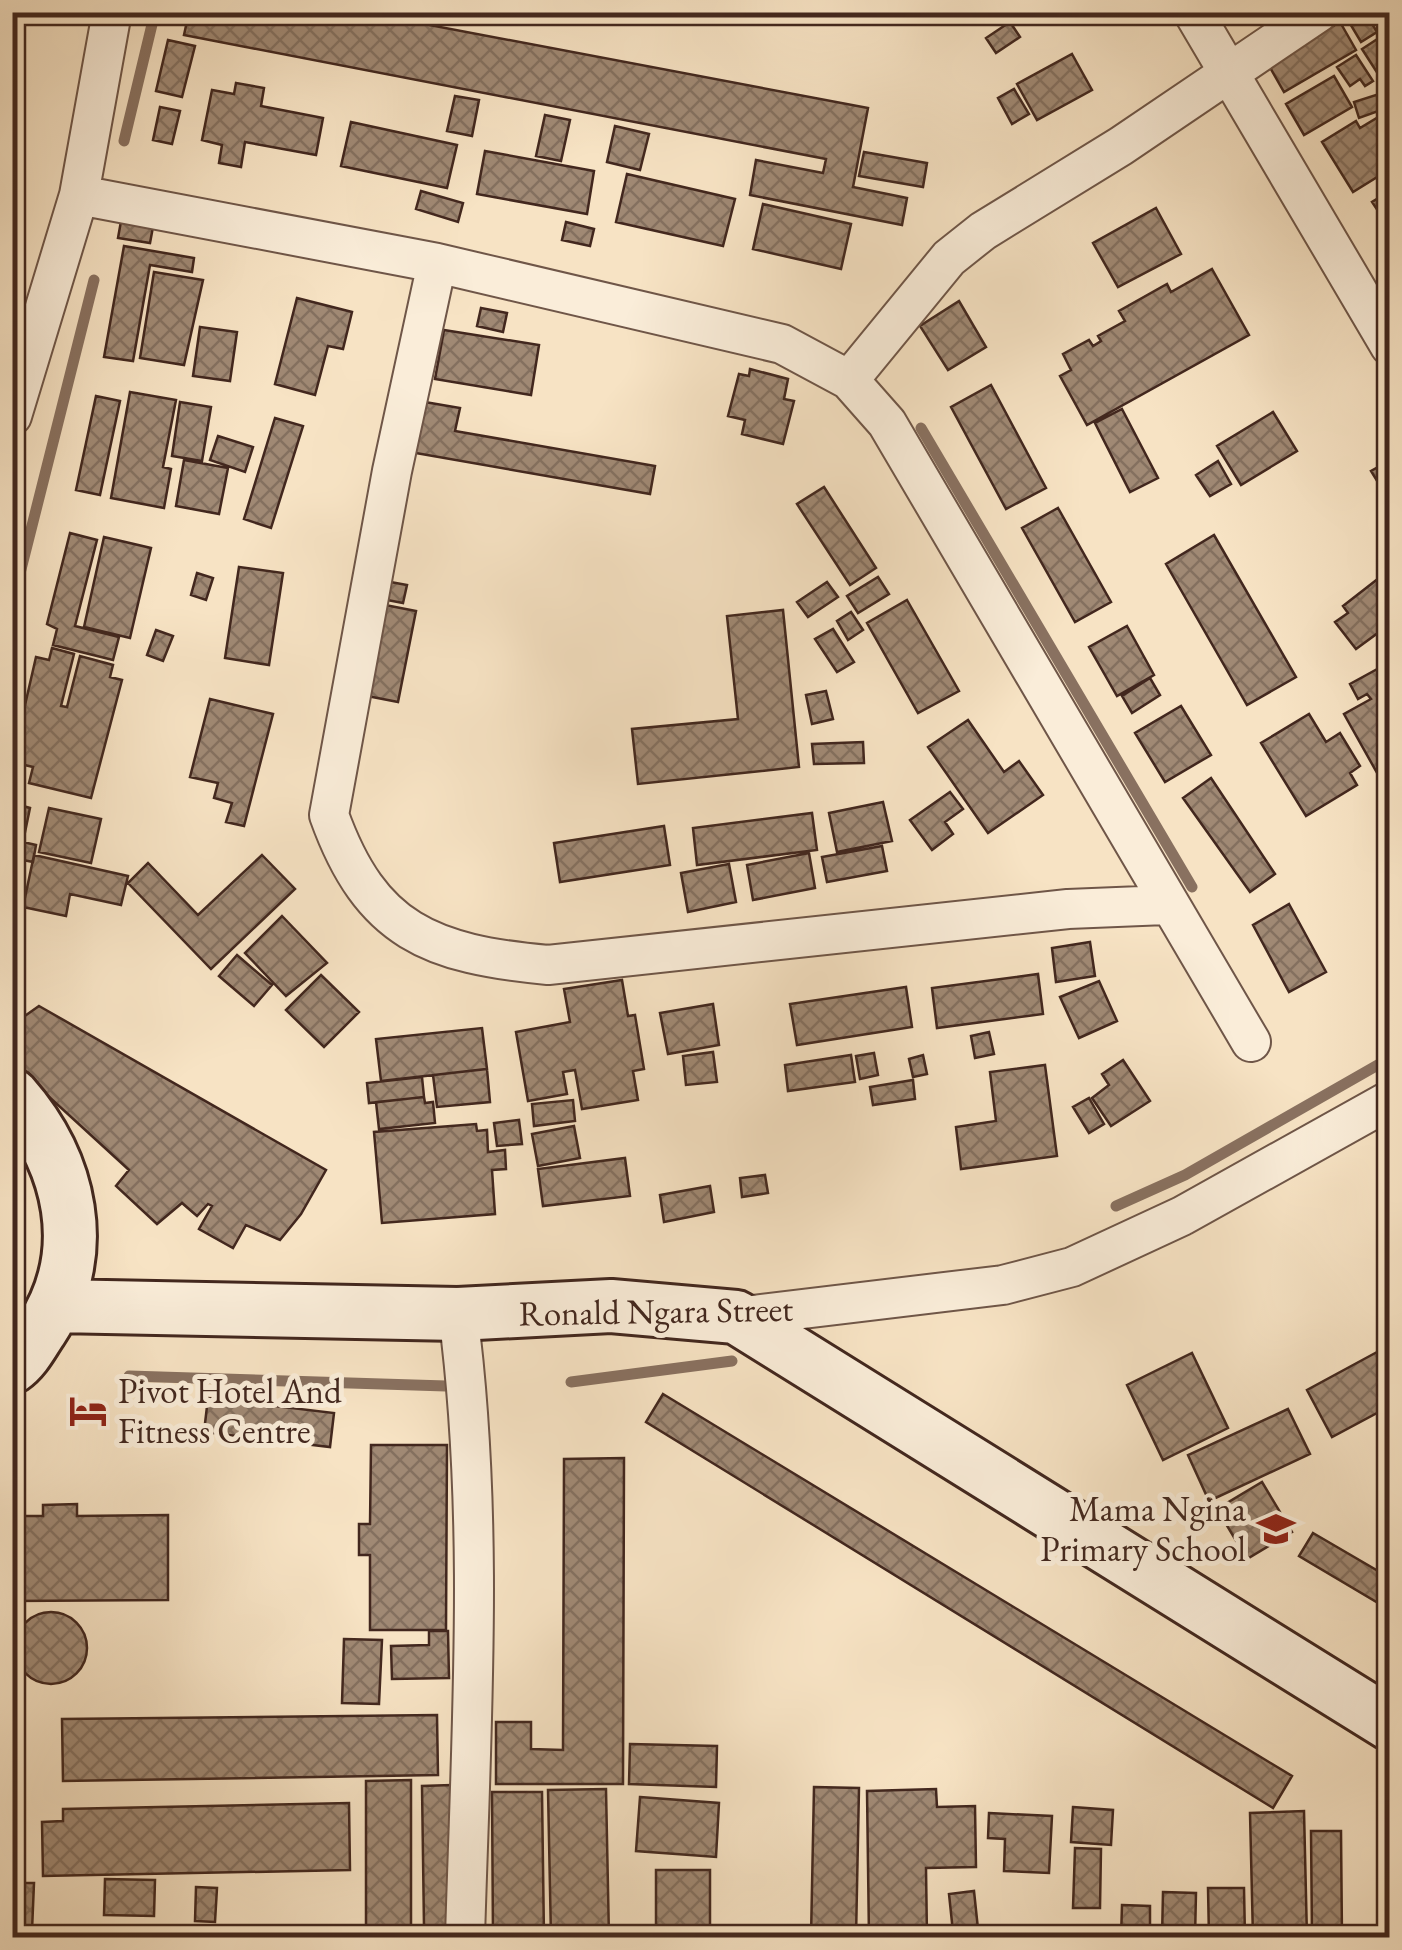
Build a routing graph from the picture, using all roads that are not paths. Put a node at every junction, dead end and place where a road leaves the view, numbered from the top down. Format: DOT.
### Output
graph roads {
  1 [pos="112,12"];
  2 [pos="1194,12"];
  3 [pos="1319,12"];
  4 [pos="1227,76"];
  5 [pos="79,195"];
  6 [pos="437,263"];
  7 [pos="1390,346"];
  8 [pos="849,380"];
  9 [pos="12,416"];
  10 [pos="1166,905"];
  11 [pos="1250,1042"];
  12 [pos="12,1095"];
  13 [pos="1390,1100"];
  14 [pos="56,1306"];
  15 [pos="458,1314"];
  16 [pos="736,1317"];
  17 [pos="12,1367"];
  18 [pos="1390,1724"];
  19 [pos="465,1938"];
  1 -- 5 [label="street"];
  2 -- 4 [label="street"];
  3 -- 4 [label="street"];
  4 -- 7 [label="street"];
  4 -- 8 [label="street"];
  5 -- 6 [label="street"];
  5 -- 9 [label="street"];
  6 -- 8 [label="street"];
  6 -- 10 [label="street"];
  8 -- 10 [label="street"];
  10 -- 11 [label="street"];
  12 -- 14 [label="street"];
  13 -- 16 [label="street, Ronald Ngara Street"];
  14 -- 15 [label="street, Ronald Ngara Street"];
  14 -- 17 [label="street"];
  15 -- 16 [label="street, Ronald Ngara Street"];
  15 -- 19 [label="street"];
  16 -- 18 [label="street"];
}
